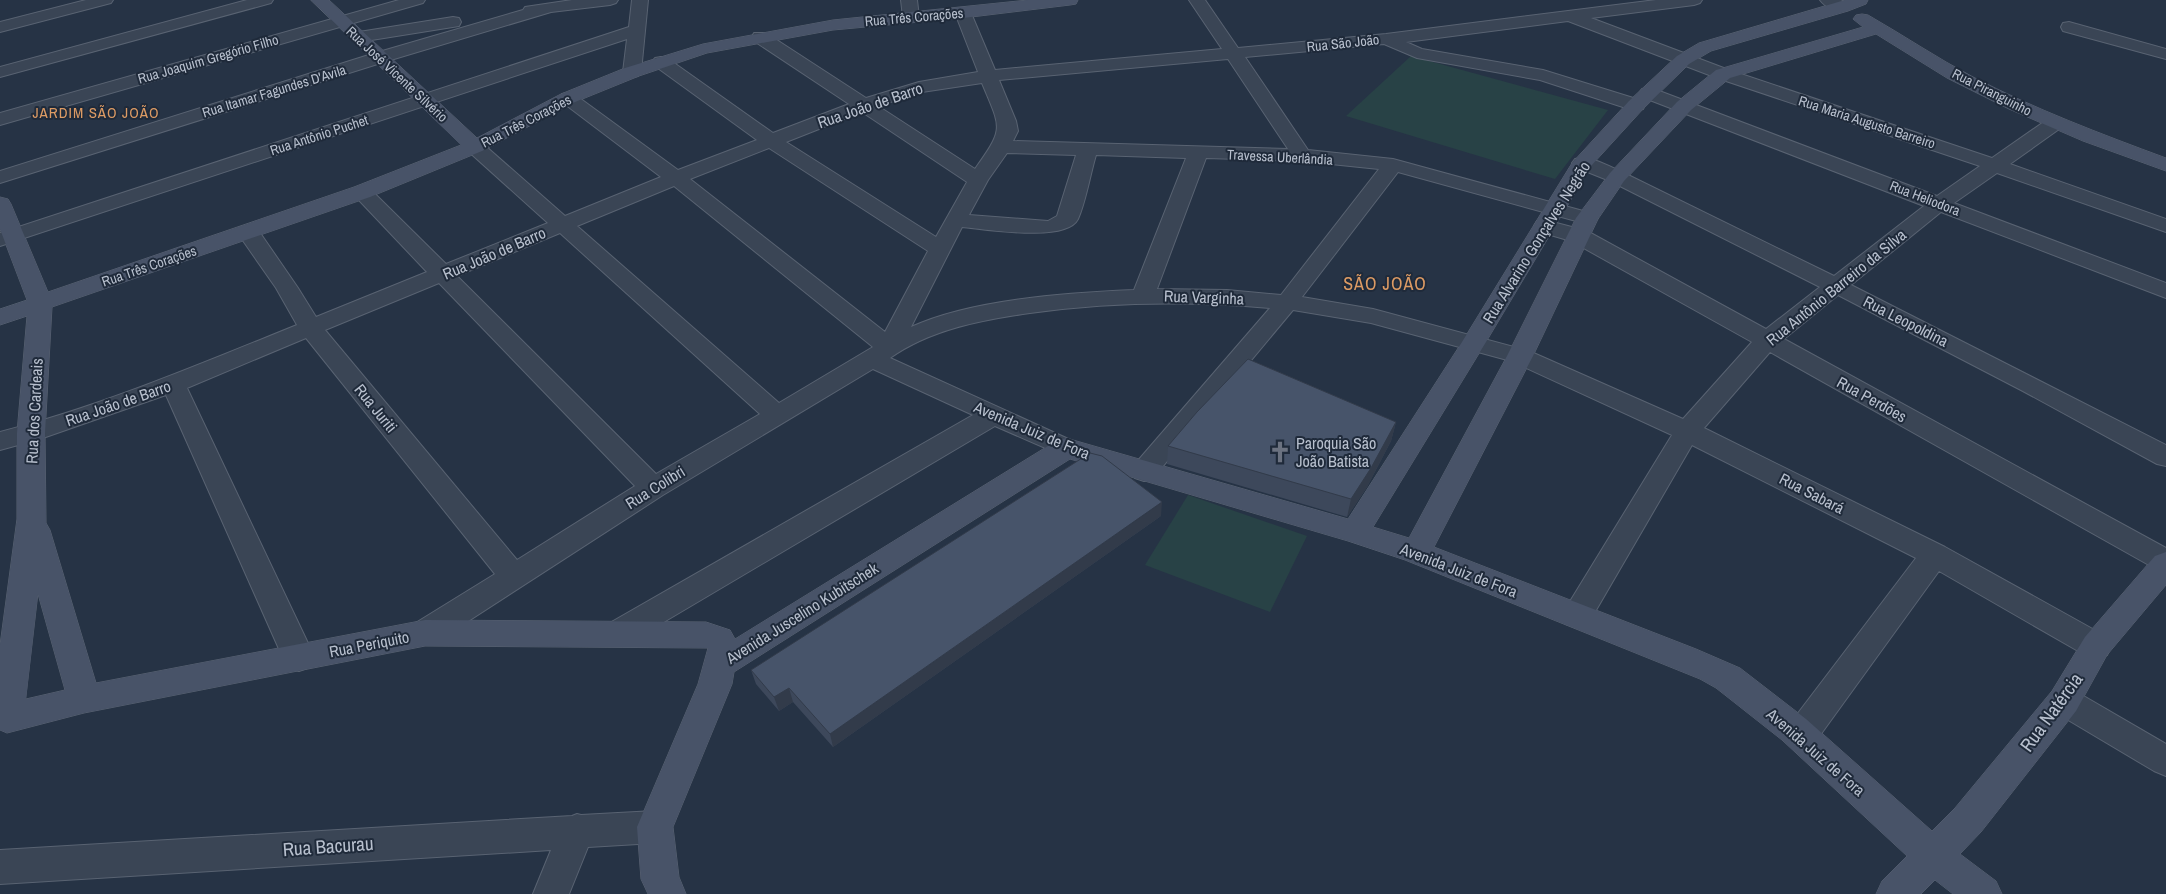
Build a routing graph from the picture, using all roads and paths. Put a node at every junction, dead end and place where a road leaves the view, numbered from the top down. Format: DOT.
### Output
graph roads {
  1 [pos="104,0"];
  2 [pos="265,0"];
  3 [pos="319,0"];
  4 [pos="417,0"];
  5 [pos="610,0"];
  6 [pos="640,0"];
  7 [pos="1070,0"];
  8 [pos="1197,0"];
  9 [pos="1551,0"];
  10 [pos="1694,0"];
  11 [pos="1034,2"];
  12 [pos="1843,2"];
  13 [pos="548,8"];
  14 [pos="910,9"];
  15 [pos="963,13"];
  16 [pos="1569,16"];
  17 [pos="341,22"];
  18 [pos="0,27"];
  19 [pos="2069,27"];
  20 [pos="1878,28"];
  21 [pos="637,30"];
  22 [pos="359,37"];
  23 [pos="760,37"];
  24 [pos="1386,39"];
  25 [pos="2165,53"];
  26 [pos="1232,54"];
  27 [pos="378,58"];
  28 [pos="1683,60"];
  29 [pos="661,62"];
  30 [pos="0,72"];
  31 [pos="632,72"];
  32 [pos="1723,74"];
  33 [pos="990,76"];
  34 [pos="568,98"];
  35 [pos="1642,99"];
  36 [pos="424,100"];
  37 [pos="863,105"];
  38 [pos="1684,106"];
  39 [pos="0,119"];
  40 [pos="2055,123"];
  41 [pos="771,141"];
  42 [pos="476,147"];
  43 [pos="1001,147"];
  44 [pos="1087,151"];
  45 [pos="1198,153"];
  46 [pos="1302,155"];
  47 [pos="1582,163"];
  48 [pos="1393,165"];
  49 [pos="1995,165"];
  50 [pos="2166,165"];
  51 [pos="0,177"];
  52 [pos="1617,177"];
  53 [pos="676,178"];
  54 [pos="978,180"];
  55 [pos="362,192"];
  56 [pos="0,204"];
  57 [pos="1939,204"];
  58 [pos="1549,217"];
  59 [pos="955,220"];
  60 [pos="562,224"];
  61 [pos="2166,226"];
  62 [pos="1583,227"];
  63 [pos="248,232"];
  64 [pos="7,238"];
  65 [pos="940,249"];
  66 [pos="442,274"];
  67 [pos="1837,286"];
  68 [pos="2166,291"];
  69 [pos="1143,296"];
  70 [pos="1287,302"];
  71 [pos="40,303"];
  72 [pos="0,317"];
  73 [pos="310,327"];
  74 [pos="1766,341"];
  75 [pos="1474,342"];
  76 [pos="881,353"];
  77 [pos="1520,356"];
  78 [pos="173,384"];
  79 [pos="776,414"];
  80 [pos="992,414"];
  81 [pos="1687,431"];
  82 [pos="31,433"];
  83 [pos="0,441"];
  84 [pos="1066,448"];
  85 [pos="2166,457"];
  86 [pos="1144,471"];
  87 [pos="653,488"];
  88 [pos="32,519"];
  89 [pos="1354,532"];
  90 [pos="1416,552"];
  91 [pos="1935,555"];
  92 [pos="2166,562"];
  93 [pos="514,576"];
  94 [pos="1577,616"];
  95 [pos="425,633"];
  96 [pos="619,633"];
  97 [pos="2096,646"];
  98 [pos="298,658"];
  99 [pos="721,664"];
  100 [pos="84,699"];
  101 [pos="2064,701"];
  102 [pos="4,718"];
  103 [pos="1801,735"];
  104 [pos="2166,761"];
  105 [pos="655,826"];
  106 [pos="577,830"];
  107 [pos="1931,856"];
  108 [pos="0,867"];
  109 [pos="551,894"];
  110 [pos="667,894"];
  111 [pos="1895,894"];
  112 [pos="1983,894"];
  1 -- 18 [label="street"];
  2 -- 30 [label="street"];
  3 -- 17 [label="street, Rua José Vicente Silvério"];
  4 -- 17 [label="street, Rua Joaquim Gregório Filho"];
  5 -- 13 [label="street"];
  6 -- 21 [label="street"];
  7 -- 11 [label="street, Rua Três Corações"];
  8 -- 26 [label="street"];
  9 -- 16 [label="street"];
  10 -- 16 [label="street, Rua São João"];
  11 -- 15 [label="street, Rua Três Corações"];
  12 -- 20 [label="street, Rua Piranguinho"];
  12 -- 28 [label="street, Rua Alvarino Gonçalves Negrão"];
  13 -- 22 [label="street"];
  13 -- 27 [label="street, Rua Itamar Fagundes D'Avila"];
  14 -- 15 [label="street, Rua Três Corações"];
  14 -- 23 [label="street, Rua Três Corações"];
  15 -- 33 [label="street"];
  16 -- 24 [label="street, Rua São João"];
  16 -- 28 [label="street, Rua Maria Augusto Barreiro"];
  17 -- 22 [label="street, Rua José Vicente Silvério"];
  17 -- 39 [label="street, Rua Joaquim Gregório Filho"];
  19 -- 25 [label="street"];
  20 -- 32 [label="street, Rua Alvarino Gonçalves Negrão"];
  20 -- 40 [label="street, Rua Piranguinho"];
  21 -- 31 [label="street"];
  21 -- 36 [label="street, Rua Antônio Puchet"];
  22 -- 27 [label="street, Rua José Vicente Silvério"];
  23 -- 29 [label="street, Rua Três Corações"];
  23 -- 37 [label="street"];
  24 -- 26 [label="street, Rua São João"];
  24 -- 35 [label="street, Rua Heliodora"];
  26 -- 33 [label="street, Rua São João"];
  26 -- 46 [label="street"];
  27 -- 36 [label="street, Rua José Vicente Silvério"];
  27 -- 51 [label="street, Rua Itamar Fagundes D'Avila"];
  28 -- 32 [label="street, Rua Maria Augusto Barreiro"];
  28 -- 35 [label="street, Rua Alvarino Gonçalves Negrão"];
  29 -- 31 [label="street, Rua Três Corações"];
  29 -- 41 [label="street"];
  31 -- 34 [label="street, Rua Três Corações"];
  32 -- 38 [label="street, Rua Alvarino Gonçalves Negrão"];
  32 -- 49 [label="street, Rua Maria Augusto Barreiro"];
  33 -- 37 [label="street, Rua João de Barro"];
  33 -- 43 [label="street"];
  34 -- 42 [label="street, Rua Três Corações"];
  34 -- 53 [label="street, Avenida Juiz de Fora"];
  35 -- 38 [label="street, Rua Heliodora"];
  35 -- 47 [label="street, Rua Alvarino Gonçalves Negrão"];
  36 -- 42 [label="street, Rua José Vicente Silvério"];
  36 -- 64 [label="street, Rua Antônio Puchet"];
  37 -- 41 [label="street, Rua João de Barro"];
  37 -- 54 [label="street"];
  38 -- 52 [label="street, Rua Alvarino Gonçalves Negrão"];
  38 -- 57 [label="street, Rua Heliodora"];
  40 -- 49 [label="street, Rua Antônio Barreiro da Silva"];
  40 -- 50 [label="street, Rua Piranguinho"];
  41 -- 53 [label="street, Rua João de Barro"];
  41 -- 65 [label="street"];
  42 -- 55 [label="street, Rua Três Corações"];
  42 -- 60 [label="street"];
  43 -- 44 [label="street, Travessa Uberlândia"];
  43 -- 54 [label="street"];
  44 -- 45 [label="street, Travessa Uberlândia"];
  44 -- 59 [label="street"];
  45 -- 46 [label="street, Travessa Uberlândia"];
  45 -- 69 [label="street"];
  46 -- 48 [label="street, Travessa Uberlândia"];
  47 -- 52 [label="street, Rua Leopoldina"];
  47 -- 58 [label="street, Rua Alvarino Gonçalves Negrão"];
  48 -- 58 [label="street, Travessa Uberlândia"];
  48 -- 70 [label="street"];
  49 -- 57 [label="street, Rua Antônio Barreiro da Silva"];
  49 -- 61 [label="street, Rua Maria Augusto Barreiro"];
  52 -- 62 [label="street, Rua Alvarino Gonçalves Negrão"];
  52 -- 67 [label="street, Rua Leopoldina"];
  53 -- 60 [label="street, Rua João de Barro"];
  53 -- 76 [label="street, Avenida Juiz de Fora"];
  54 -- 59 [label="street"];
  55 -- 63 [label="street, Rua Três Corações"];
  55 -- 66 [label="street"];
  56 -- 64 [label="street"];
  57 -- 67 [label="street, Rua Antônio Barreiro da Silva"];
  57 -- 68 [label="street, Rua Heliodora"];
  58 -- 62 [label="street, Travessa Uberlândia"];
  58 -- 75 [label="street, Rua Alvarino Gonçalves Negrão"];
  59 -- 65 [label="street"];
  60 -- 66 [label="street, Rua João de Barro"];
  60 -- 79 [label="street"];
  62 -- 74 [label="street, Rua Perdões"];
  62 -- 77 [label="street, Rua Alvarino Gonçalves Negrão"];
  63 -- 71 [label="street, Rua Três Corações"];
  63 -- 73 [label="street, Rua Juriti"];
  64 -- 71 [label="street"];
  65 -- 76 [label="street"];
  66 -- 73 [label="street, Rua João de Barro"];
  66 -- 87 [label="street"];
  67 -- 74 [label="street, Rua Antônio Barreiro da Silva"];
  67 -- 85 [label="street, Rua Leopoldina"];
  69 -- 70 [label="street, Rua Varginha"];
  69 -- 76 [label="street, Rua Varginha"];
  70 -- 75 [label="street, Rua Varginha"];
  70 -- 86 [label="street"];
  71 -- 72 [label="street, Rua Três Corações"];
  71 -- 82 [label="street, Rua dos Cardeais"];
  73 -- 78 [label="street, Rua João de Barro"];
  73 -- 93 [label="street, Rua Juriti"];
  74 -- 81 [label="street, Rua Antônio Barreiro da Silva"];
  74 -- 92 [label="street, Rua Perdões"];
  75 -- 77 [label="street, Rua Varginha"];
  75 -- 89 [label="street, Rua Alvarino Gonçalves Negrão"];
  76 -- 79 [label="street, Rua Colibri"];
  76 -- 80 [label="street, Avenida Juiz de Fora"];
  77 -- 81 [label="street, Rua Sabará"];
  77 -- 90 [label="street, Rua Alvarino Gonçalves Negrão"];
  78 -- 82 [label="street, Rua João de Barro"];
  78 -- 98 [label="street"];
  79 -- 87 [label="street, Rua Colibri"];
  80 -- 84 [label="street, Avenida Juiz de Fora"];
  80 -- 96 [label="street"];
  81 -- 91 [label="street, Rua Sabará"];
  81 -- 94 [label="street, Rua Antônio Barreiro da Silva"];
  82 -- 83 [label="street, Rua João de Barro"];
  82 -- 88 [label="street, Rua dos Cardeais"];
  84 -- 86 [label="street, Avenida Juiz de Fora"];
  84 -- 99 [label="street, Avenida Juscelino Kubitschek"];
  86 -- 89 [label="street, Avenida Juiz de Fora"];
  87 -- 93 [label="street, Rua Colibri"];
  88 -- 100 [label="street, Rua dos Cardeais"];
  88 -- 102 [label="street, Rua dos Cardeais"];
  89 -- 90 [label="street, Avenida Juiz de Fora"];
  90 -- 94 [label="street, Avenida Juiz de Fora"];
  91 -- 97 [label="street, Rua Sabará"];
  91 -- 103 [label="street"];
  92 -- 97 [label="street, Rua Natércia"];
  93 -- 95 [label="street, Rua Colibri"];
  94 -- 103 [label="street, Avenida Juiz de Fora"];
  95 -- 96 [label="street, Rua Periquito"];
  95 -- 98 [label="street, Rua Periquito"];
  96 -- 99 [label="street, Rua Periquito"];
  97 -- 101 [label="street, Rua Natércia"];
  98 -- 100 [label="street, Rua Periquito"];
  99 -- 105 [label="street, Avenida Juscelino Kubitschek"];
  100 -- 102 [label="street, Rua Periquito"];
  101 -- 104 [label="street"];
  101 -- 107 [label="street, Rua Natércia"];
  103 -- 107 [label="street, Avenida Juiz de Fora"];
  105 -- 106 [label="street, Rua Bacurau"];
  105 -- 110 [label="street, Avenida Juscelino Kubitschek"];
  106 -- 108 [label="street, Rua Bacurau"];
  106 -- 109 [label="street"];
  107 -- 111 [label="street, Rua Natércia"];
  107 -- 112 [label="street, Avenida Juiz de Fora"];
}
